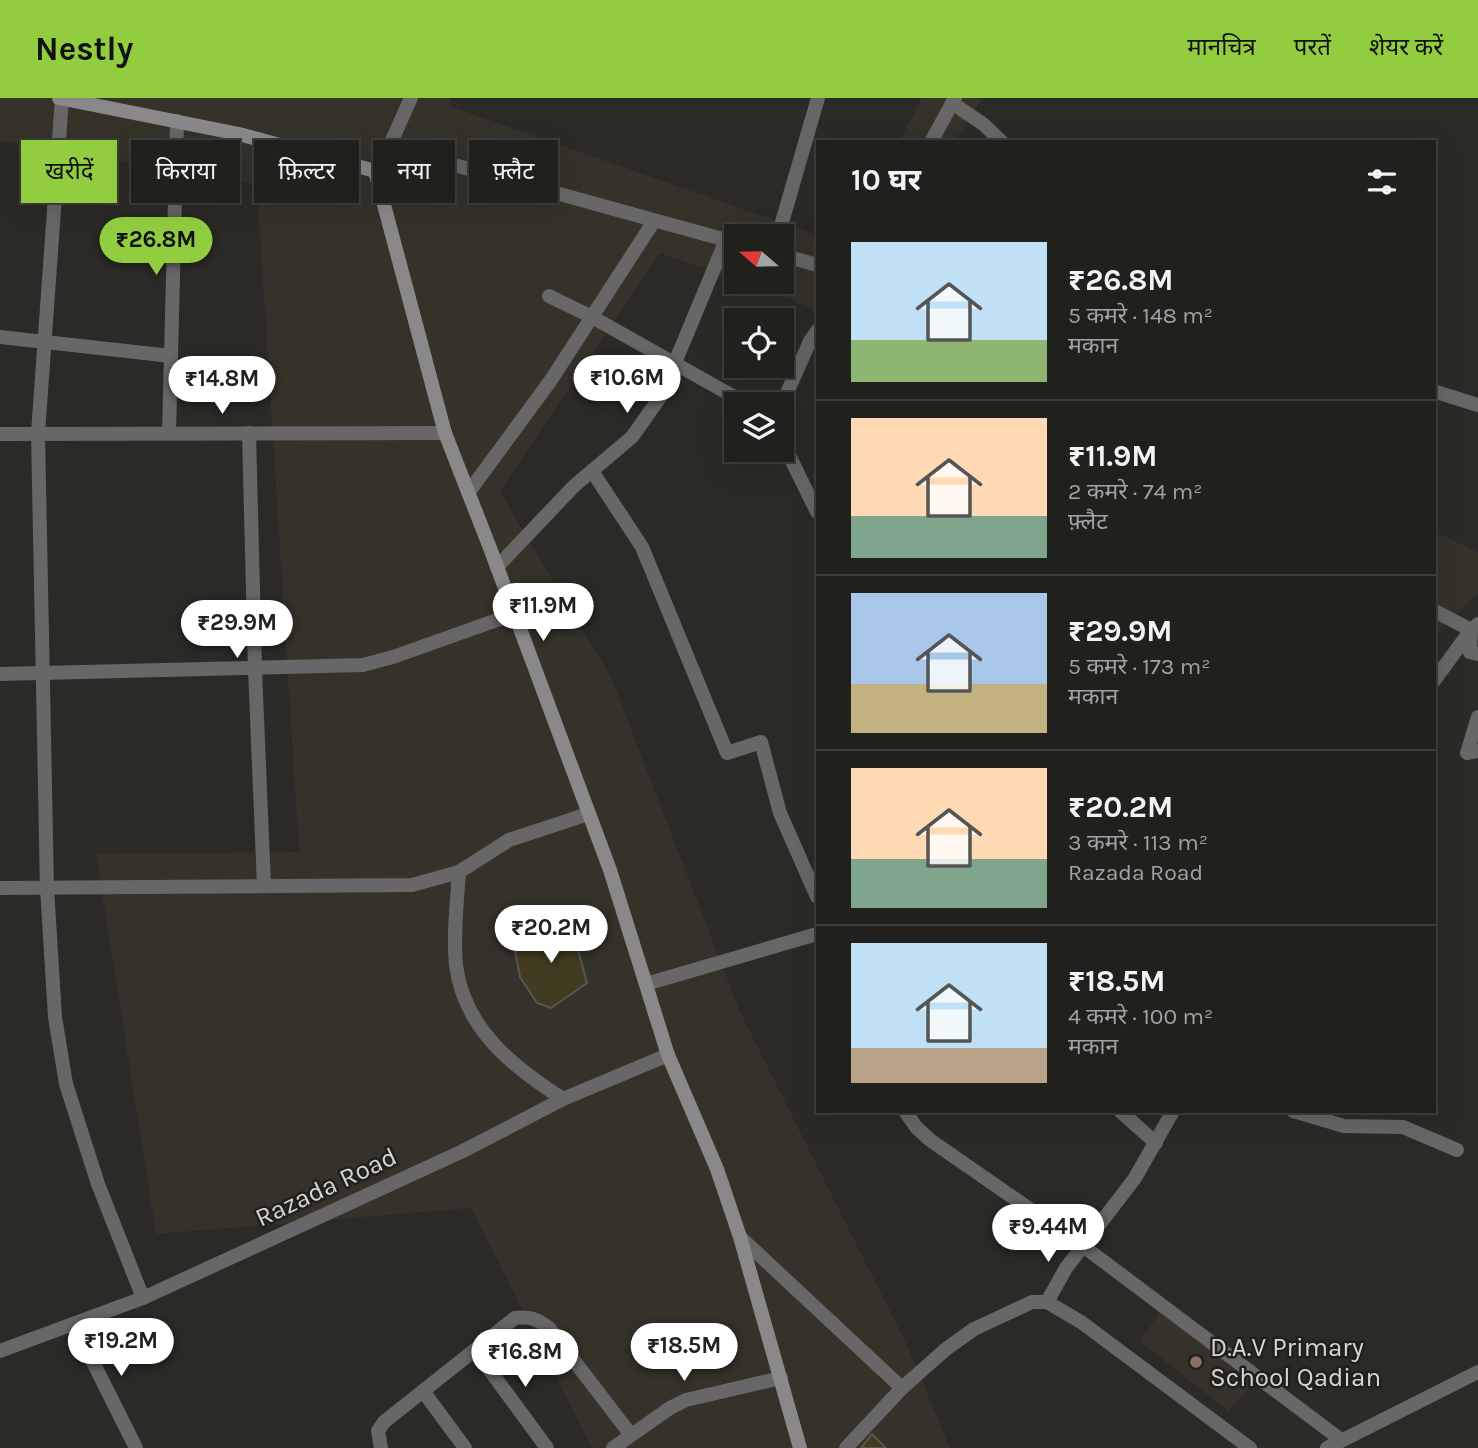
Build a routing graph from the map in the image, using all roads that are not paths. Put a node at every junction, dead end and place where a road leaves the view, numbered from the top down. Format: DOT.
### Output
graph roads {
  1 [pos="60,98"];
  2 [pos="411,98"];
  3 [pos="818,98"];
  4 [pos="954,100"];
  5 [pos="177,121"];
  6 [pos="392,140"];
  7 [pos="932,140"];
  8 [pos="1000,140"];
  9 [pos="455,165"];
  10 [pos="373,170"];
  11 [pos="384,203"];
  12 [pos="654,221"];
  13 [pos="781,224"];
  14 [pos="724,239"];
  15 [pos="724,256"];
  16 [pos="794,258"];
  17 [pos="816,265"];
  18 [pos="549,296"];
  19 [pos="592,317"];
  20 [pos="816,332"];
  21 [pos="0,337"];
  22 [pos="45,343"];
  23 [pos="171,356"];
  24 [pos="674,364"];
  25 [pos="725,392"];
  26 [pos="787,392"];
  27 [pos="1436,392"];
  28 [pos="1478,405"];
  29 [pos="38,433"];
  30 [pos="169,433"];
  31 [pos="249,433"];
  32 [pos="445,433"];
  33 [pos="0,434"];
  34 [pos="792,462"];
  35 [pos="592,471"];
  36 [pos="468,493"];
  37 [pos="816,510"];
  38 [pos="497,567"];
  39 [pos="1436,611"];
  40 [pos="514,614"];
  41 [pos="1474,627"];
  42 [pos="1478,654"];
  43 [pos="255,668"];
  44 [pos="43,672"];
  45 [pos="0,674"];
  46 [pos="1436,678"];
  47 [pos="1478,717"];
  48 [pos="1478,751"];
  49 [pos="588,814"];
  50 [pos="459,872"];
  51 [pos="264,886"];
  52 [pos="0,888"];
  53 [pos="47,888"];
  54 [pos="816,895"];
  55 [pos="816,934"];
  56 [pos="646,984"];
  57 [pos="668,1055"];
  58 [pos="563,1099"];
  59 [pos="906,1113"];
  60 [pos="1122,1113"];
  61 [pos="1172,1113"];
  62 [pos="1296,1113"];
  63 [pos="1156,1143"];
  64 [pos="1457,1150"];
  65 [pos="740,1237"];
  66 [pos="1083,1246"];
  67 [pos="143,1298"];
  68 [pos="1047,1302"];
  69 [pos="74,1324"];
  70 [pos="475,1350"];
  71 [pos="0,1351"];
  72 [pos="1478,1372"];
  73 [pos="781,1378"];
  74 [pos="902,1388"];
  75 [pos="423,1391"];
  76 [pos="631,1435"];
  77 [pos="1340,1440"];
  78 [pos="136,1448"];
  79 [pos="381,1448"];
  80 [pos="465,1448"];
  81 [pos="547,1448"];
  82 [pos="613,1448"];
  83 [pos="800,1448"];
  84 [pos="846,1448"];
  85 [pos="1250,1448"];
  86 [pos="1327,1448"];
  1 -- 5 [label="main road"];
  1 -- 22 [label="street"];
  2 -- 6 [label="street"];
  3 -- 13 [label="street"];
  4 -- 7 [label="street"];
  4 -- 8 [label="street"];
  5 -- 10 [label="main road"];
  5 -- 23 [label="street"];
  9 -- 12 [label="street"];
  11 -- 32 [label="main road"];
  12 -- 14 [label="street"];
  12 -- 19 [label="street"];
  15 -- 24 [label="street"];
  16 -- 17 [label="street"];
  18 -- 19 [label="street"];
  19 -- 24 [label="street"];
  19 -- 36 [label="street"];
  20 -- 26 [label="street"];
  21 -- 22 [label="street"];
  22 -- 23 [label="street"];
  22 -- 29 [label="street"];
  23 -- 30 [label="street"];
  24 -- 25 [label="street"];
  24 -- 35 [label="street"];
  27 -- 28 [label="street"];
  29 -- 30 [label="street"];
  29 -- 33 [label="street"];
  29 -- 44 [label="street"];
  30 -- 31 [label="street"];
  31 -- 32 [label="street"];
  31 -- 43 [label="street"];
  32 -- 36 [label="main road"];
  34 -- 37 [label="street"];
  35 -- 38 [label="street"];
  35 -- 54 [label="street"];
  36 -- 38 [label="main road"];
  38 -- 40 [label="main road"];
  39 -- 41 [label="street"];
  40 -- 43 [label="street"];
  40 -- 49 [label="main road"];
  41 -- 42 [label="street"];
  41 -- 46 [label="street"];
  43 -- 44 [label="street"];
  43 -- 51 [label="street"];
  44 -- 45 [label="street"];
  44 -- 53 [label="street"];
  47 -- 48 [label="street"];
  49 -- 50 [label="street"];
  49 -- 56 [label="main road"];
  50 -- 51 [label="street"];
  50 -- 58 [label="street"];
  51 -- 53 [label="street"];
  52 -- 53 [label="street"];
  53 -- 67 [label="street"];
  55 -- 56 [label="street"];
  56 -- 57 [label="main road"];
  57 -- 58 [label="street, Razada Road"];
  57 -- 65 [label="main road"];
  58 -- 67 [label="street, Razada Road"];
  59 -- 66 [label="street"];
  60 -- 63 [label="street"];
  61 -- 63 [label="street"];
  62 -- 64 [label="street"];
  63 -- 66 [label="street"];
  65 -- 73 [label="main road"];
  65 -- 74 [label="street"];
  66 -- 68 [label="street"];
  66 -- 77 [label="street"];
  67 -- 69 [label="street, Razada Road"];
  68 -- 74 [label="street"];
  68 -- 85 [label="street"];
  69 -- 71 [label="street, Razada Road"];
  69 -- 78 [label="street"];
  70 -- 75 [label="street"];
  70 -- 76 [label="street"];
  70 -- 81 [label="street"];
  72 -- 77 [label="street"];
  73 -- 76 [label="street"];
  73 -- 83 [label="main road"];
  74 -- 84 [label="street"];
  75 -- 79 [label="street"];
  75 -- 80 [label="street"];
  76 -- 82 [label="street"];
  77 -- 86 [label="street"];
}
